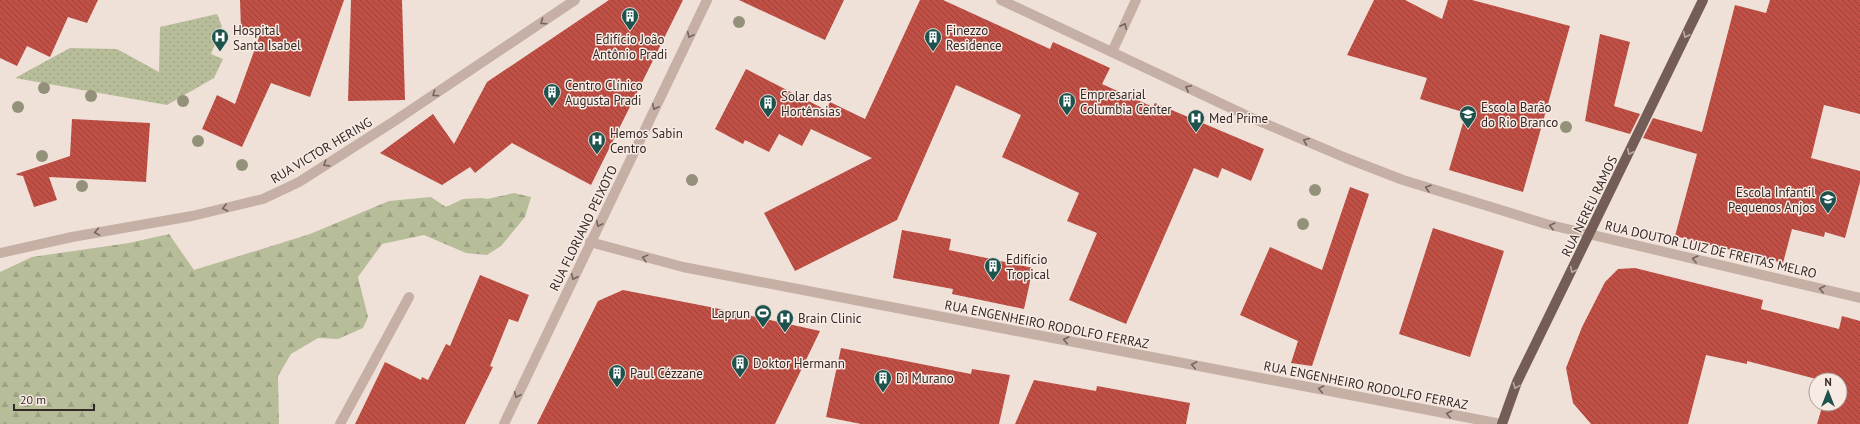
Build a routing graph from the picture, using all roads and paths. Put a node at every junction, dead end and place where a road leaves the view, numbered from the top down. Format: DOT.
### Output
graph roads {
  1 [pos="575,0"];
  2 [pos="707,0"];
  3 [pos="1001,0"];
  4 [pos="1136,0"];
  5 [pos="1703,0"];
  6 [pos="1112,52"];
  7 [pos="1590,235"];
  8 [pos="590,242"];
  9 [pos="0,253"];
  10 [pos="409,297"];
  11 [pos="1860,298"];
  12 [pos="340,424"];
  13 [pos="504,424"];
  14 [pos="1502,424"];
  1 -- 9 [label="street, RUA VICTOR HERING, one-way"];
  2 -- 8 [label="street, RUA FLORIANO PEIXOTO, one-way"];
  3 -- 6 [label="street, RUA DOUTOR LUIZ DE FREITAS MELRO"];
  6 -- 4 [label="street, one-way"];
  5 -- 7 [label="main road, RUA NEREU RAMOS, one-way"];
  7 -- 6 [label="street, RUA DOUTOR LUIZ DE FREITAS MELRO, one-way"];
  11 -- 7 [label="street, RUA DOUTOR LUIZ DE FREITAS MELRO, one-way"];
  7 -- 14 [label="main road, RUA NEREU RAMOS, one-way"];
  8 -- 13 [label="street, RUA FLORIANO PEIXOTO, one-way"];
  14 -- 8 [label="street, RUA ENGENHEIRO RODOLFO FERRAZ, one-way"];
  10 -- 12 [label="street"];
}
